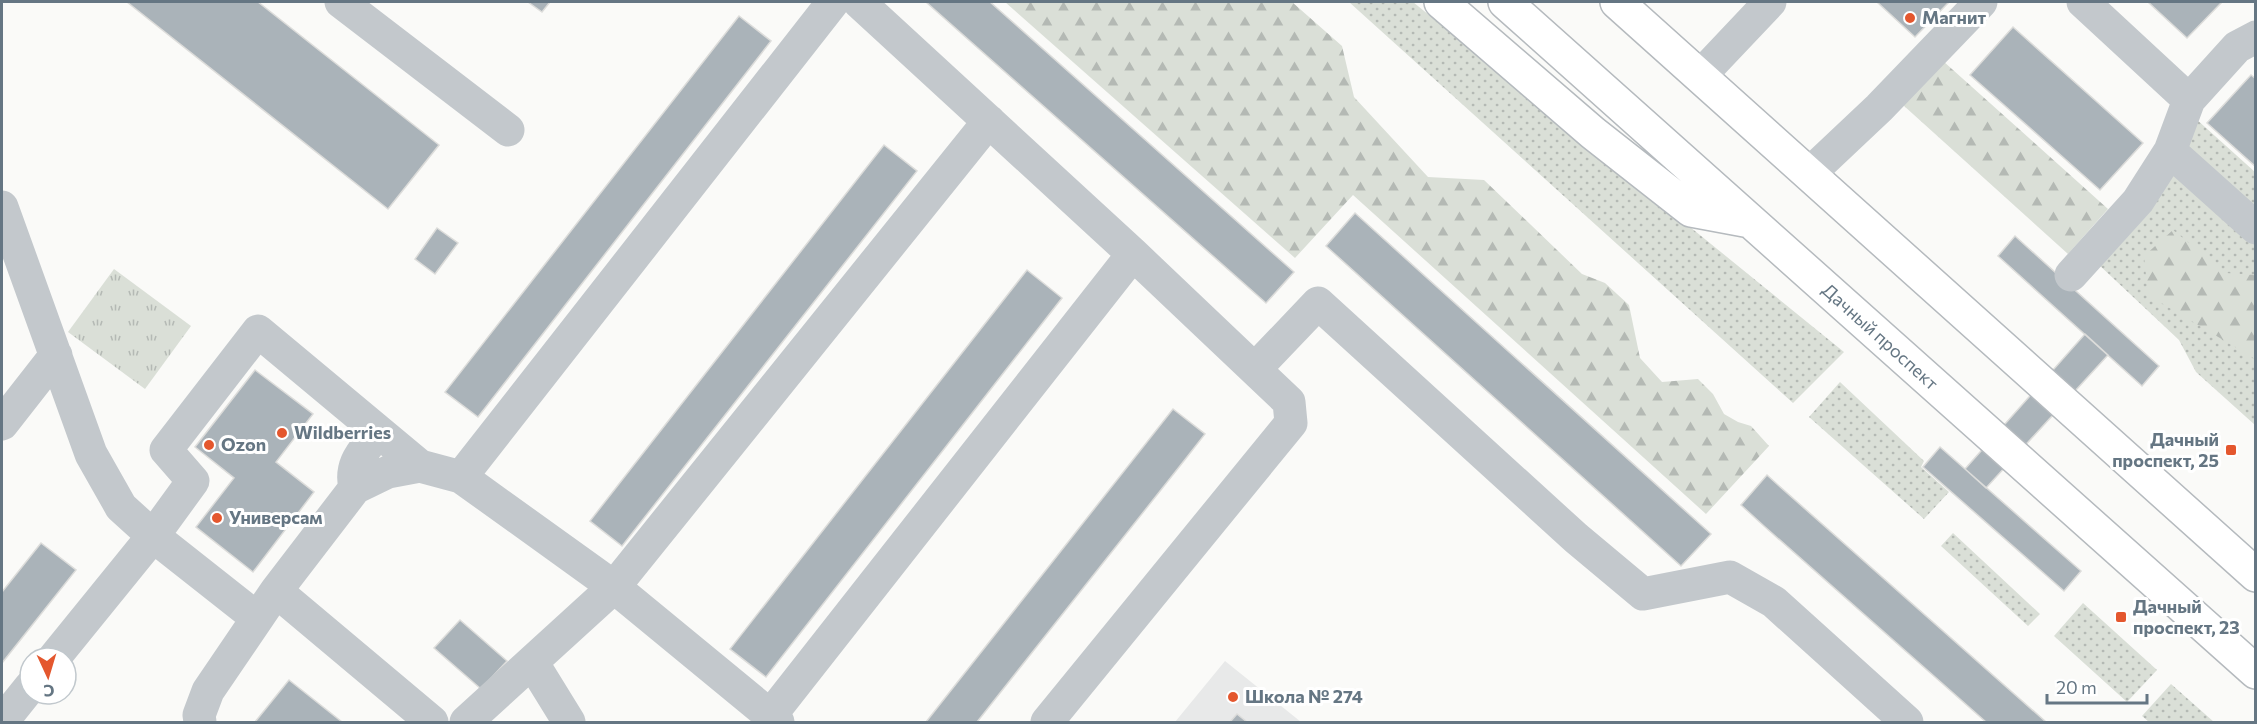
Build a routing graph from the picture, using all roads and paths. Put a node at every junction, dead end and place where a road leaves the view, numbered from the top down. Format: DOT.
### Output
graph roads {
  1 [pos="341,2"];
  2 [pos="833,2"];
  3 [pos="859,2"];
  4 [pos="1441,2"];
  5 [pos="1505,2"];
  6 [pos="1617,2"];
  7 [pos="1770,2"];
  8 [pos="1981,2"];
  9 [pos="2083,2"];
  10 [pos="2256,37"];
  11 [pos="1700,76"];
  12 [pos="2189,100"];
  13 [pos="989,121"];
  14 [pos="508,130"];
  15 [pos="2170,151"];
  16 [pos="1809,174"];
  17 [pos="2,207"];
  18 [pos="1751,222"];
  19 [pos="2256,228"];
  20 [pos="1133,254"];
  21 [pos="2071,275"];
  22 [pos="56,356"];
  23 [pos="1256,369"];
  24 [pos="2,424"];
  25 [pos="378,432"];
  26 [pos="420,466"];
  27 [pos="461,477"];
  28 [pos="355,488"];
  29 [pos="153,536"];
  30 [pos="2256,575"];
  31 [pos="614,587"];
  32 [pos="276,591"];
  33 [pos="257,618"];
  34 [pos="64,646"];
  35 [pos="532,662"];
  36 [pos="2256,672"];
  37 [pos="18,702"];
  38 [pos="774,719"];
  39 [pos="2,722"];
  40 [pos="200,723"];
  41 [pos="432,723"];
  42 [pos="466,723"];
  43 [pos="569,723"];
  44 [pos="1047,723"];
  45 [pos="1907,723"];
  1 -- 14 [label="lane"];
  2 -- 27 [label="lane"];
  3 -- 13 [label="lane"];
  4 -- 18 [label="main road"];
  5 -- 18 [label="main road, Дачный проспект"];
  6 -- 11 [label="main road"];
  7 -- 11 [label="lane"];
  8 -- 16 [label="lane"];
  9 -- 12 [label="lane"];
  10 -- 12 [label="lane"];
  11 -- 16 [label="main road"];
  12 -- 15 [label="lane"];
  13 -- 20 [label="lane"];
  13 -- 31 [label="lane"];
  15 -- 19 [label="lane"];
  15 -- 21 [label="lane"];
  16 -- 30 [label="main road"];
  17 -- 22 [label="lane"];
  18 -- 36 [label="main road, Дачный проспект"];
  20 -- 23 [label="lane"];
  20 -- 38 [label="lane"];
  22 -- 24 [label="lane"];
  22 -- 29 [label="lane"];
  23 -- 44 [label="lane"];
  23 -- 45 [label="lane"];
  25 -- 26 [label="lane"];
  25 -- 28 [label="lane"];
  25 -- 29 [label="lane"];
  26 -- 27 [label="lane"];
  26 -- 28 [label="lane"];
  27 -- 31 [label="lane"];
  28 -- 32 [label="lane"];
  29 -- 33 [label="lane"];
  29 -- 34 [label="lane"];
  31 -- 35 [label="lane"];
  31 -- 38 [label="lane"];
  32 -- 33 [label="lane"];
  32 -- 41 [label="lane"];
  33 -- 40 [label="lane"];
  35 -- 42 [label="lane"];
  35 -- 43 [label="lane"];
  37 -- 39 [label="lane"];
}
